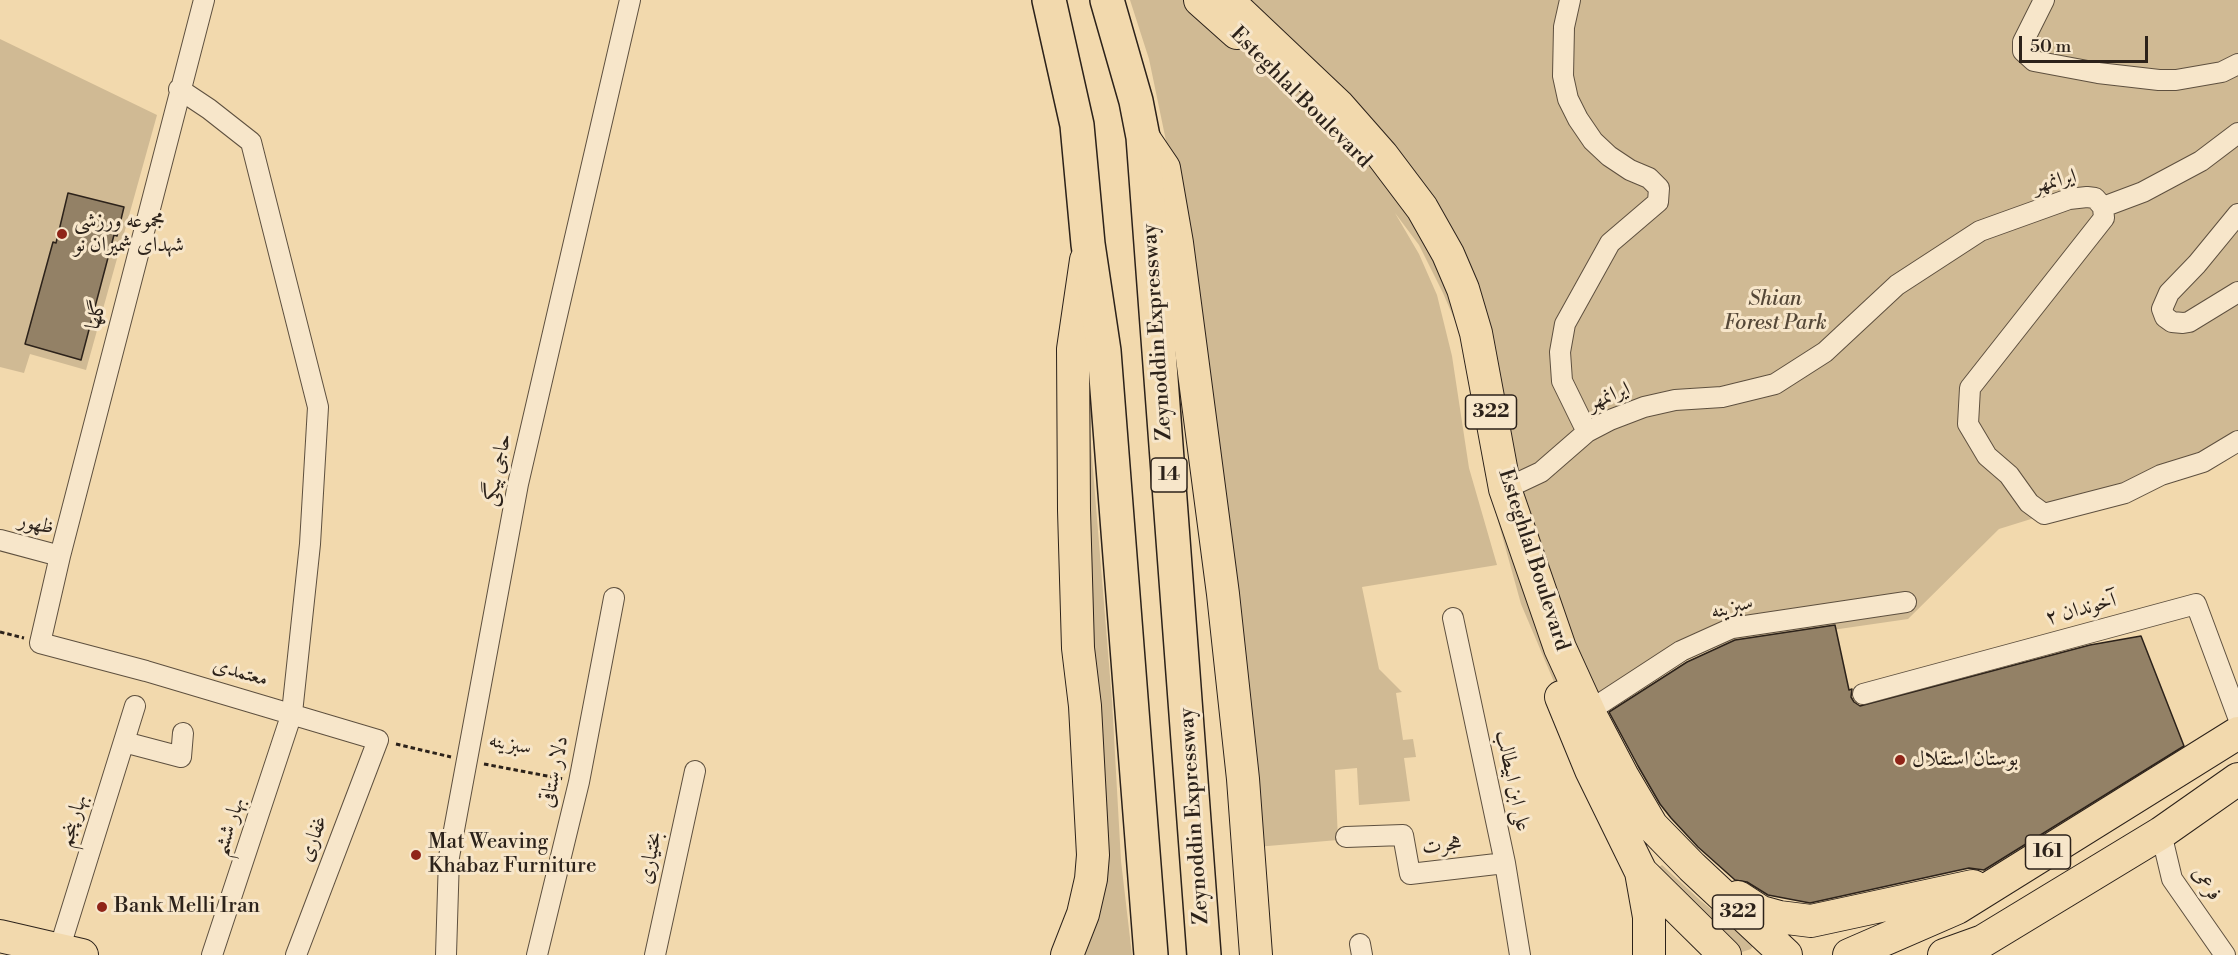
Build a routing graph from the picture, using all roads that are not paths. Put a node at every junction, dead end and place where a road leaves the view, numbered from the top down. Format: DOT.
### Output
graph roads {
  1 [pos="204,0"];
  2 [pos="630,0"];
  3 [pos="1049,0"];
  4 [pos="1107,0"];
  5 [pos="1200,0"];
  6 [pos="1227,0"];
  7 [pos="1570,0"];
  8 [pos="2044,0"];
  9 [pos="2238,64"];
  10 [pos="179,89"];
  11 [pos="2238,133"];
  12 [pos="1143,137"];
  13 [pos="2103,207"];
  14 [pos="2238,214"];
  15 [pos="1088,244"];
  16 [pos="2238,292"];
  17 [pos="1587,432"];
  18 [pos="2238,441"];
  19 [pos="1505,489"];
  20 [pos="0,540"];
  21 [pos="60,556"];
  22 [pos="614,598"];
  23 [pos="1906,602"];
  24 [pos="1453,618"];
  25 [pos="40,643"];
  26 [pos="1863,694"];
  27 [pos="135,706"];
  28 [pos="1589,711"];
  29 [pos="292,713"];
  30 [pos="2238,717"];
  31 [pos="183,732"];
  32 [pos="2238,732"];
  33 [pos="378,740"];
  34 [pos="124,742"];
  35 [pos="695,771"];
  36 [pos="2238,779"];
  37 [pos="2161,833"];
  38 [pos="1346,837"];
  39 [pos="1505,863"];
  40 [pos="1692,867"];
  41 [pos="1641,872"];
  42 [pos="2009,877"];
  43 [pos="0,936"];
  44 [pos="1975,948"];
  45 [pos="71,952"];
  46 [pos="212,955"];
  47 [pos="296,955"];
  48 [pos="446,955"];
  49 [pos="537,955"];
  50 [pos="655,955"];
  51 [pos="1067,955"];
  52 [pos="1151,955"];
  53 [pos="1204,955"];
  54 [pos="1256,955"];
  55 [pos="1520,955"];
  56 [pos="1649,955"];
  57 [pos="1725,955"];
  58 [pos="1786,955"];
  59 [pos="1849,955"];
  60 [pos="1944,955"];
  61 [pos="2225,955"];
  1 -- 10 [label="street, گلها"];
  2 -- 48 [label="street, حاجی بیگی"];
  3 -- 15 [label="highway"];
  4 -- 12 [label="highway, Zeynoddin Expressway / 14"];
  5 -- 41 [label="main road, Esteghlal Boulevard / 322"];
  6 -- 19 [label="main road, Esteghlal Boulevard / 322"];
  7 -- 17 [label="street"];
  8 -- 9 [label="street"];
  10 -- 21 [label="street, گلها"];
  10 -- 29 [label="street, بهار ششم"];
  11 -- 13 [label="street"];
  12 -- 53 [label="highway, Zeynoddin Expressway / 14"];
  12 -- 54 [label="main road"];
  13 -- 17 [label="street, ایرانمهر"];
  13 -- 18 [label="street, ایرانمهر"];
  14 -- 16 [label="street"];
  15 -- 51 [label="main road"];
  15 -- 52 [label="highway"];
  17 -- 19 [label="street, ایرانمهر"];
  19 -- 28 [label="main road, Esteghlal Boulevard / 322"];
  20 -- 21 [label="street, ظهور"];
  21 -- 25 [label="street, گلها"];
  22 -- 49 [label="street, دلار ستاقی"];
  23 -- 28 [label="street, سبزینه"];
  24 -- 39 [label="street, علی ابن ابیطالب"];
  25 -- 29 [label="street, معتمدی"];
  26 -- 30 [label="street, آخوندان ۲"];
  27 -- 34 [label="street, بهار پنجم"];
  28 -- 40 [label="main road, Esteghlal Boulevard / 322"];
  29 -- 33 [label="street, معتمدی"];
  29 -- 46 [label="street, بهار ششم"];
  31 -- 34 [label="street"];
  32 -- 42 [label="main road, 161"];
  33 -- 47 [label="street, غفاری"];
  34 -- 45 [label="street, بهار پنجم"];
  35 -- 50 [label="street, بختیاری"];
  36 -- 37 [label="main road, 161"];
  37 -- 44 [label="main road, 161"];
  37 -- 61 [label="street, فرعی"];
  38 -- 39 [label="street, هجرت"];
  39 -- 55 [label="street, علی ابن ابیطالب"];
  40 -- 42 [label="main road"];
  40 -- 58 [label="main road, Esteghlal Boulevard / 322"];
  41 -- 56 [label="main road"];
  41 -- 57 [label="main road"];
  42 -- 59 [label="main road, 161"];
  43 -- 45 [label="main road"];
  44 -- 60 [label="main road, 161"];
}
